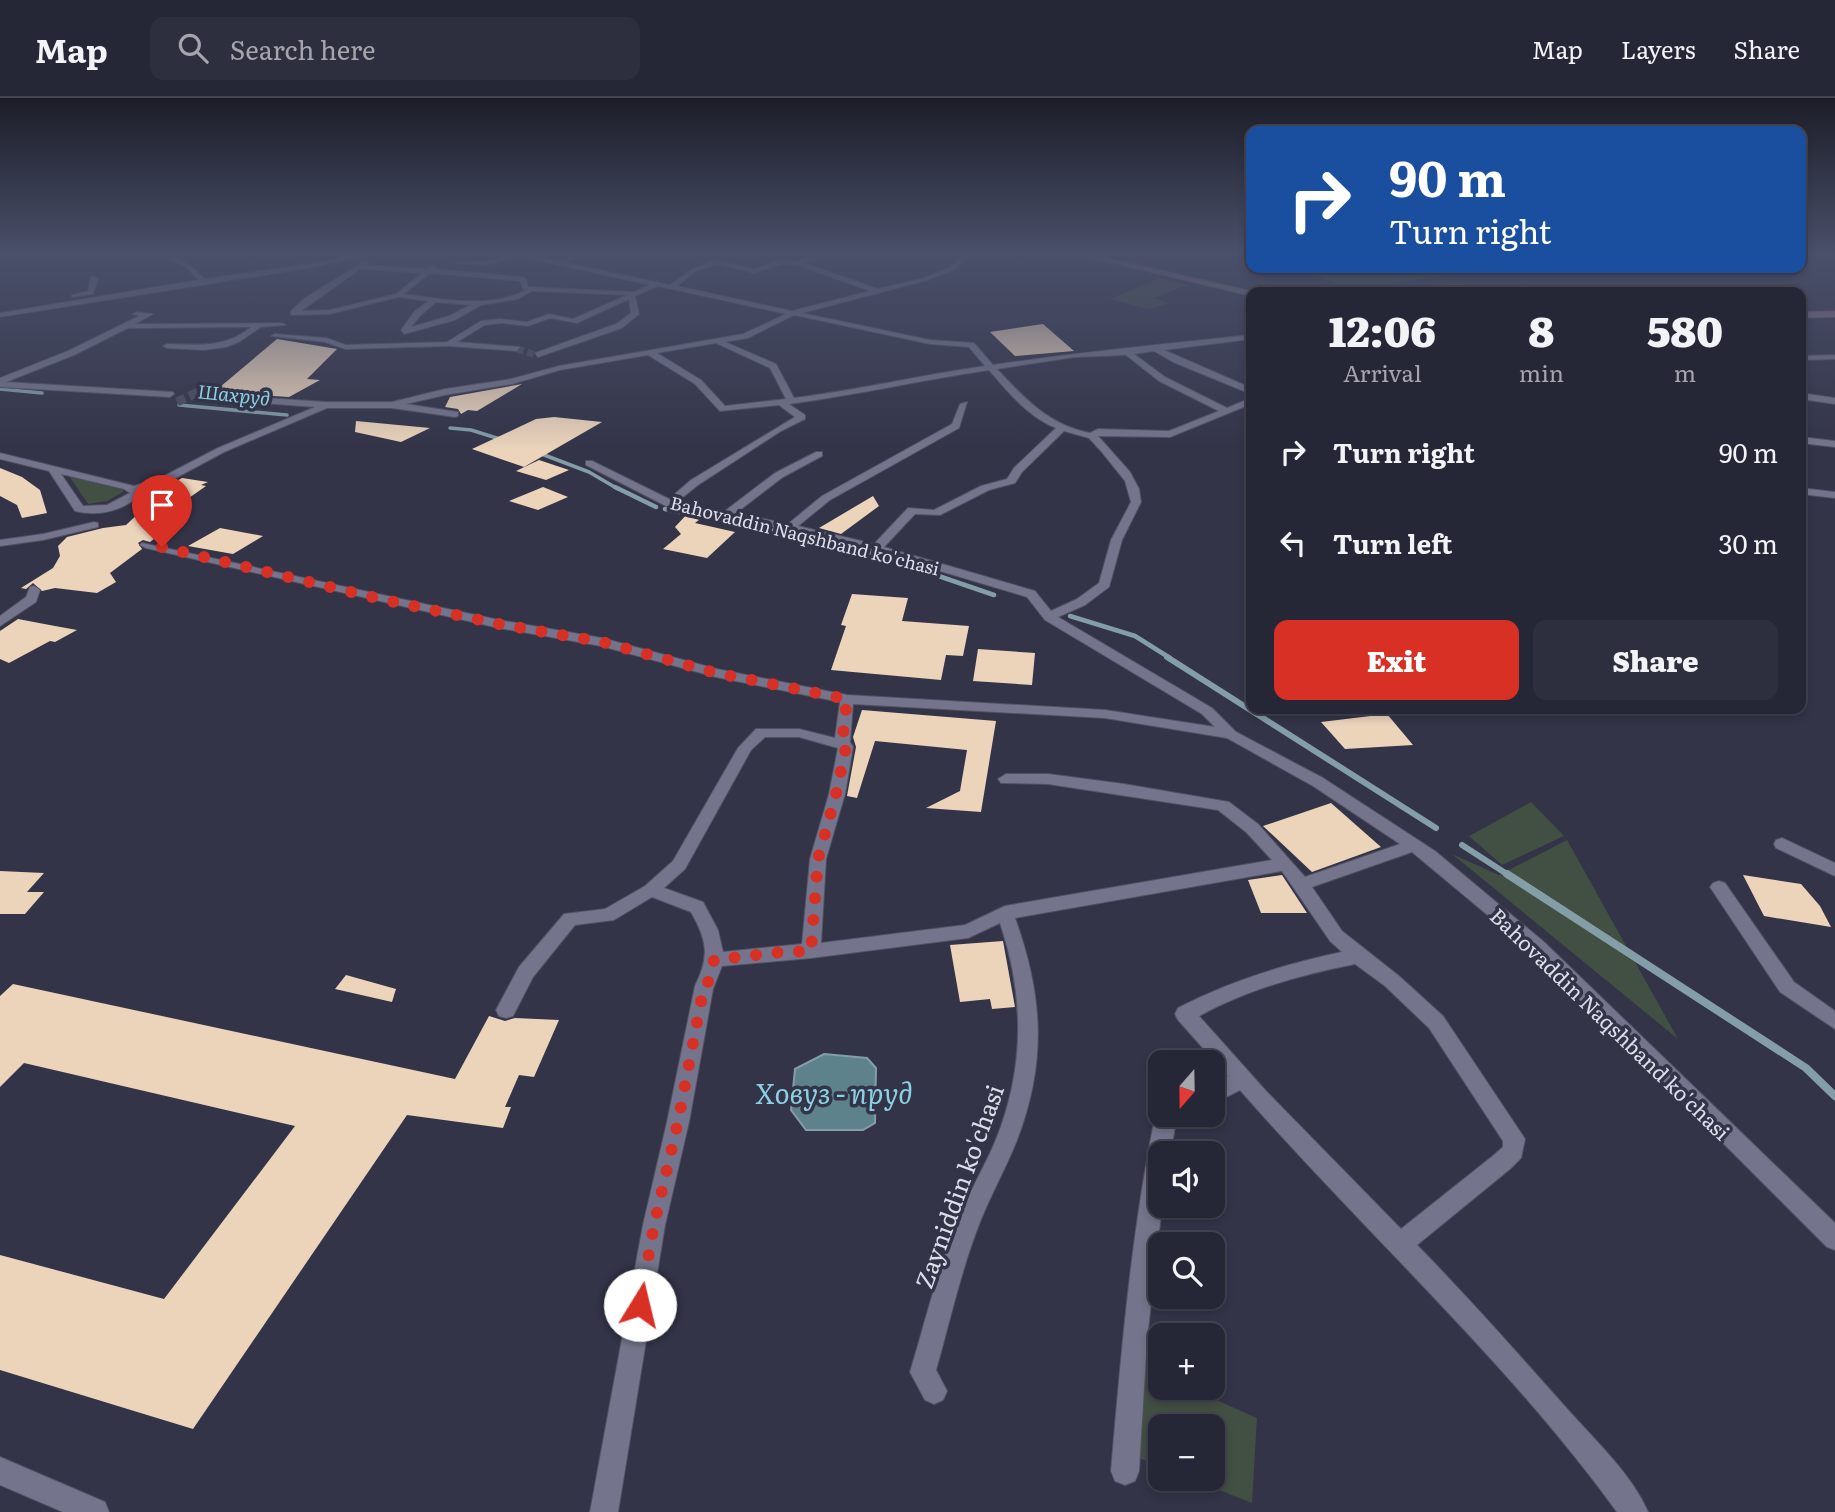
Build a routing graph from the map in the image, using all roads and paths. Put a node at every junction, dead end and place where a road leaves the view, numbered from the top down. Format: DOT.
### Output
graph roads {
  1 [pos="142,318"];
  2 [pos="414,318"];
  3 [pos="452,318"];
  4 [pos="544,318"];
  5 [pos="559,318"];
  6 [pos="581,318"];
  7 [pos="630,318"];
  8 [pos="783,318"];
  9 [pos="822,318"];
  10 [pos="127,326"];
  11 [pos="204,326"];
  12 [pos="254,329"];
  13 [pos="406,331"];
  14 [pos="1246,338"];
  15 [pos="717,341"];
  16 [pos="387,344"];
  17 [pos="449,344"];
  18 [pos="1154,348"];
  19 [pos="517,349"];
  20 [pos="649,352"];
  21 [pos="1128,352"];
  22 [pos="1835,357"];
  23 [pos="1806,358"];
  24 [pos="559,368"];
  25 [pos="991,368"];
  26 [pos="0,382"];
  27 [pos="1246,389"];
  28 [pos="170,394"];
  29 [pos="206,396"];
  30 [pos="1806,397"];
  31 [pos="786,401"];
  32 [pos="1835,401"];
  33 [pos="1246,403"];
  34 [pos="326,404"];
  35 [pos="964,404"];
  36 [pos="392,405"];
  37 [pos="1231,410"];
  38 [pos="1246,413"];
  39 [pos="455,414"];
  40 [pos="1061,429"];
  41 [pos="1092,436"];
  42 [pos="1806,441"];
  43 [pos="1835,444"];
  44 [pos="819,454"];
  45 [pos="0,456"];
  46 [pos="589,463"];
  47 [pos="52,468"];
  48 [pos="136,489"];
  49 [pos="1806,492"];
  50 [pos="1835,495"];
  51 [pos="670,504"];
  52 [pos="728,514"];
  53 [pos="94,525"];
  54 [pos="790,527"];
  55 [pos="0,543"];
  56 [pos="146,545"];
  57 [pos="876,548"];
  58 [pos="34,590"];
  59 [pos="1049,617"];
  60 [pos="0,622"];
  61 [pos="847,699"];
  62 [pos="1232,735"];
  63 [pos="842,744"];
  64 [pos="1006,779"];
  65 [pos="1415,845"];
  66 [pos="1782,845"];
  67 [pos="1284,864"];
  68 [pos="1835,870"];
  69 [pos="1303,884"];
  70 [pos="1719,887"];
  71 [pos="651,890"];
  72 [pos="1005,913"];
  73 [pos="811,951"];
  74 [pos="1358,956"];
  75 [pos="714,960"];
  76 [pos="506,1010"];
  77 [pos="1835,1021"];
  78 [pos="1244,1078"];
  79 [pos="1225,1088"];
  80 [pos="1164,1127"];
  81 [pos="1835,1239"];
  82 [pos="1402,1244"];
  83 [pos="934,1391"];
  84 [pos="0,1471"];
  85 [pos="1125,1471"];
  86 [pos="95,1512"];
  87 [pos="604,1512"];
  88 [pos="1634,1512"];
  1 -- 10 [label="street"];
  2 -- 13 [label="street"];
  3 -- 13 [label="street"];
  4 -- 17 [label="street"];
  5 -- 6 [label="street"];
  7 -- 24 [label="street"];
  8 -- 15 [label="street"];
  9 -- 25 [label="street"];
  10 -- 11 [label="street"];
  10 -- 26 [label="street"];
  11 -- 12 [label="street"];
  11 -- 12 [label="street"];
  12 -- 16 [label="street"];
  13 -- 16 [label="street"];
  14 -- 18 [label="street"];
  15 -- 20 [label="street"];
  15 -- 31 [label="street"];
  16 -- 17 [label="street"];
  17 -- 19 [label="street"];
  18 -- 21 [label="street"];
  18 -- 27 [label="street"];
  20 -- 24 [label="street"];
  20 -- 31 [label="street"];
  21 -- 25 [label="street"];
  21 -- 37 [label="street"];
  22 -- 23 [label="street"];
  24 -- 36 [label="street"];
  25 -- 31 [label="street"];
  25 -- 40 [label="street"];
  26 -- 28 [label="street"];
  29 -- 34 [label="street"];
  30 -- 32 [label="street"];
  31 -- 51 [label="street"];
  33 -- 37 [label="street"];
  34 -- 36 [label="street"];
  34 -- 48 [label="street"];
  35 -- 54 [label="street"];
  36 -- 39 [label="street"];
  37 -- 38 [label="street"];
  37 -- 41 [label="street"];
  40 -- 41 [label="street"];
  40 -- 57 [label="street"];
  41 -- 59 [label="street"];
  42 -- 43 [label="street"];
  44 -- 52 [label="street"];
  45 -- 47 [label="street"];
  46 -- 51 [label="street, Bahovaddin Naqshband ko'chasi"];
  47 -- 48 [label="street"];
  47 -- 48 [label="street"];
  49 -- 50 [label="street"];
  51 -- 52 [label="street, Bahovaddin Naqshband ko'chasi"];
  52 -- 54 [label="street, Bahovaddin Naqshband ko'chasi"];
  53 -- 55 [label="street"];
  54 -- 57 [label="street, Bahovaddin Naqshband ko'chasi"];
  56 -- 61 [label="street, Bahovaddin Naqshband ko'chasi"];
  57 -- 59 [label="street, Bahovaddin Naqshband ko'chasi"];
  58 -- 60 [label="street"];
  59 -- 62 [label="street, Bahovaddin Naqshband ko'chasi"];
  61 -- 62 [label="street, Bahovaddin Naqshband ko'chasi"];
  61 -- 63 [label="street"];
  62 -- 65 [label="street, Bahovaddin Naqshband ko'chasi"];
  63 -- 71 [label="street"];
  63 -- 73 [label="street"];
  64 -- 67 [label="street"];
  65 -- 69 [label="street"];
  65 -- 81 [label="street, Bahovaddin Naqshband ko'chasi"];
  66 -- 68 [label="street"];
  67 -- 69 [label="street"];
  67 -- 72 [label="street"];
  69 -- 74 [label="street"];
  70 -- 77 [label="street"];
  71 -- 75 [label="street"];
  71 -- 76 [label="street"];
  72 -- 73 [label="street"];
  72 -- 83 [label="street, Zayniddin ko'chasi"];
  73 -- 75 [label="street"];
  74 -- 78 [label="street"];
  74 -- 82 [label="street"];
  75 -- 87 [label="street"];
  78 -- 79 [label="street"];
  78 -- 82 [label="street"];
  80 -- 85 [label="street"];
  82 -- 88 [label="street"];
  84 -- 86 [label="street"];
}
